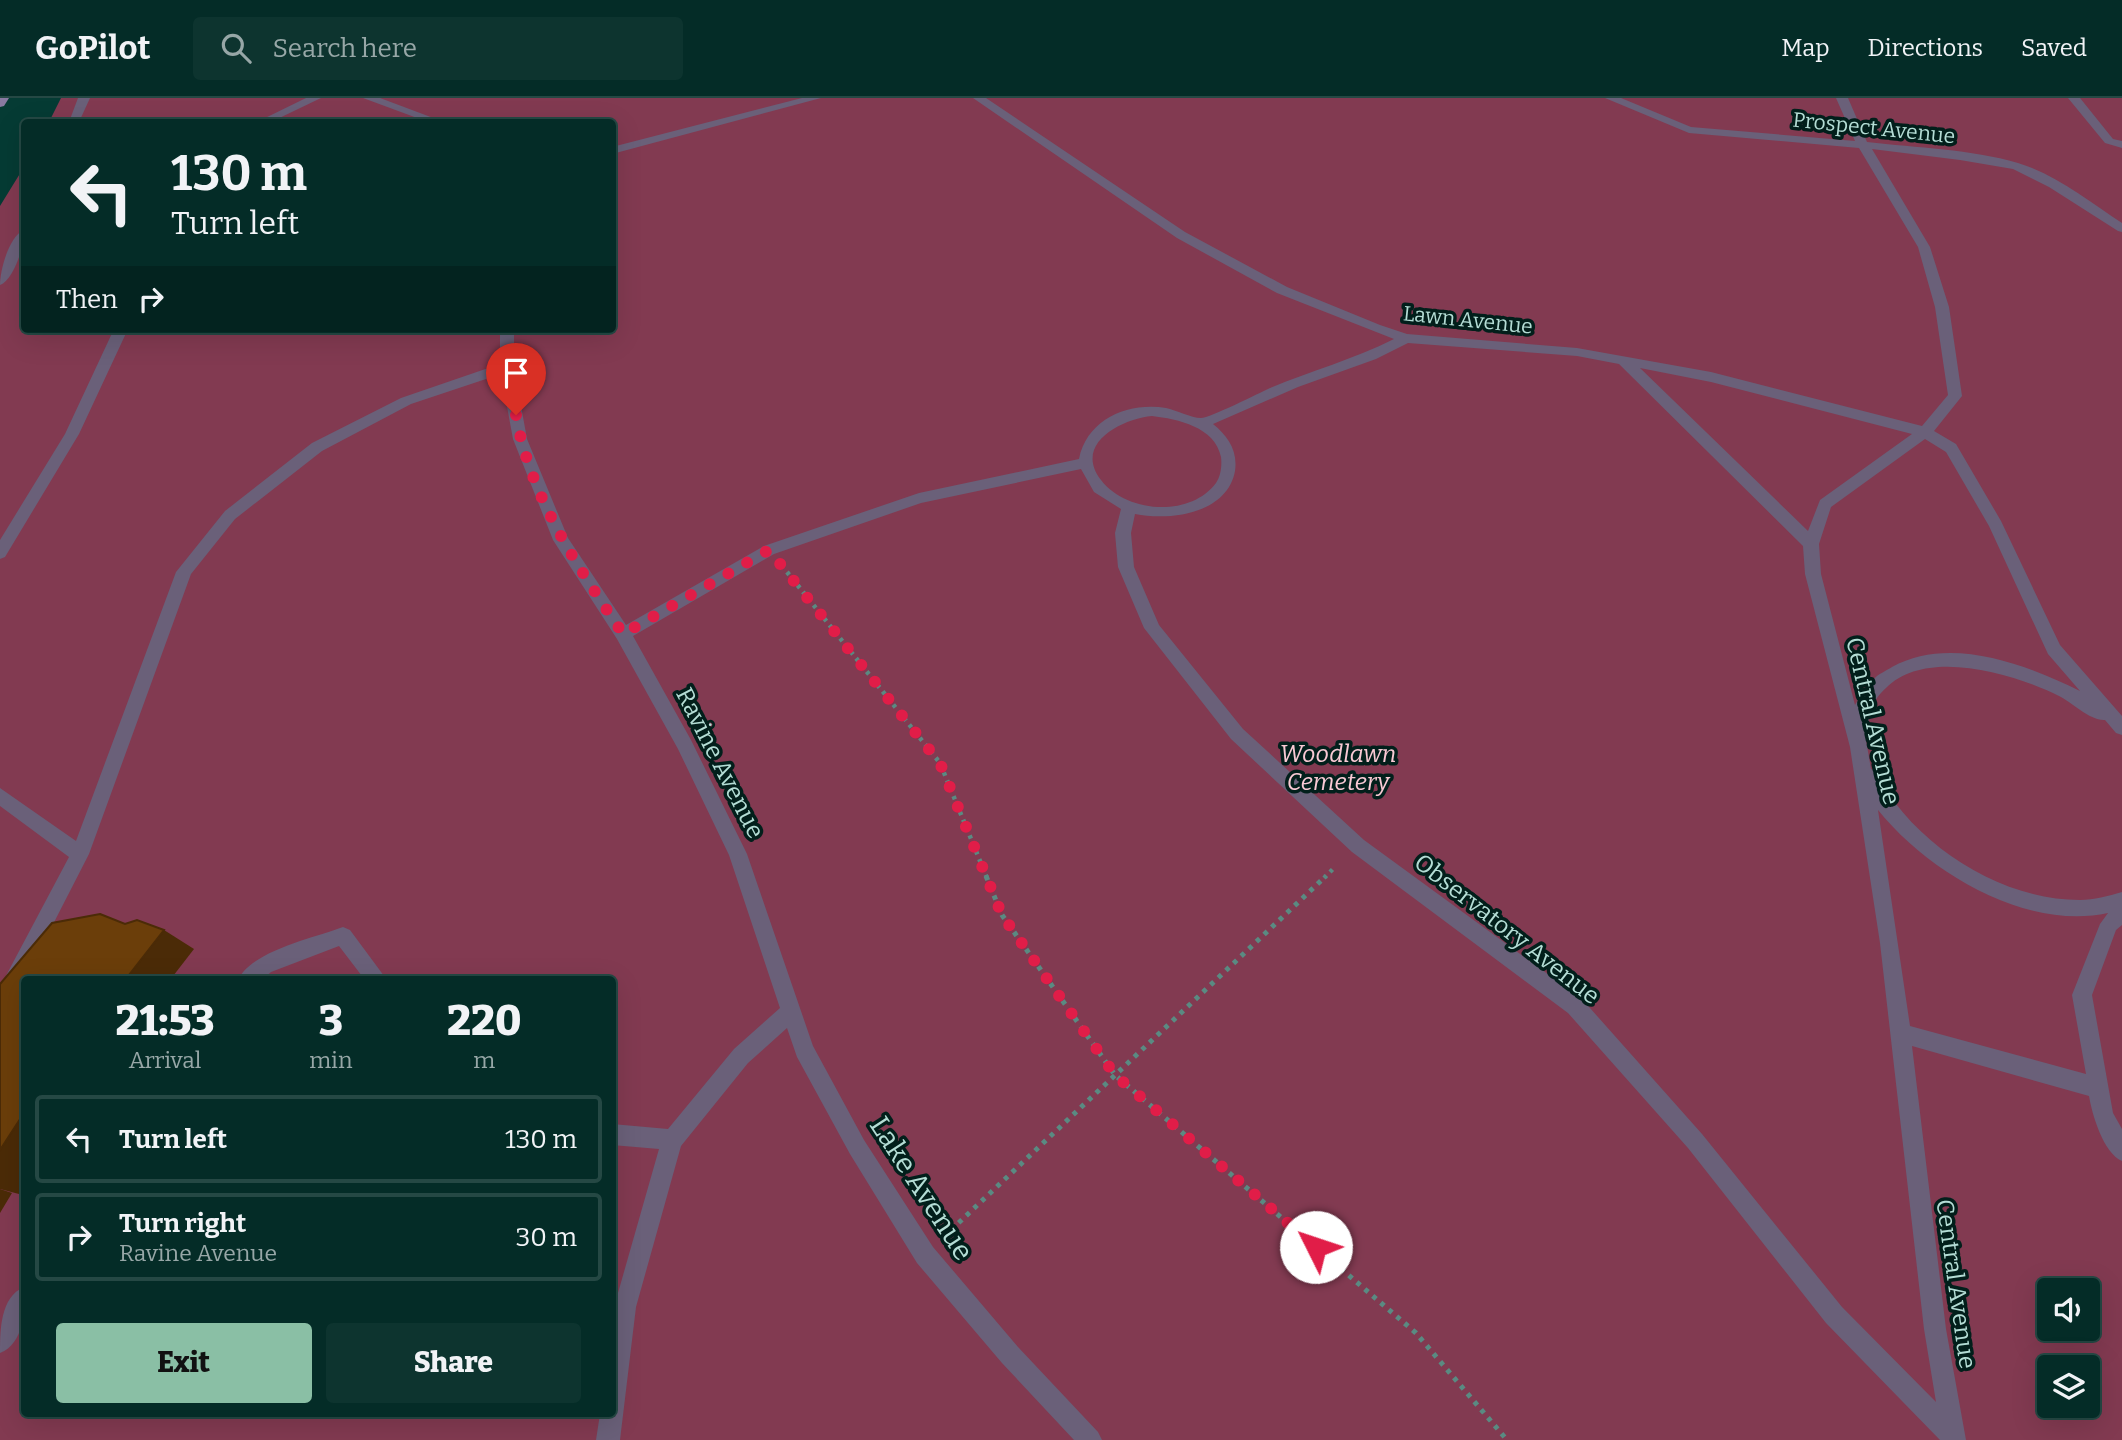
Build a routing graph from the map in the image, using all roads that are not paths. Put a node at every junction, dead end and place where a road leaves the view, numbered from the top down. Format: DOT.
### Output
graph roads {
  1 [pos="4,98"];
  2 [pos="84,98"];
  3 [pos="315,98"];
  4 [pos="369,98"];
  5 [pos="815,98"];
  6 [pos="979,98"];
  7 [pos="1611,98"];
  8 [pos="1842,98"];
  9 [pos="2074,98"];
  10 [pos="0,104"];
  11 [pos="75,119"];
  12 [pos="270,119"];
  13 [pos="429,119"];
  14 [pos="1863,145"];
  15 [pos="2122,145"];
  16 [pos="616,150"];
  17 [pos="2122,228"];
  18 [pos="21,240"];
  19 [pos="0,281"];
  20 [pos="119,333"];
  21 [pos="507,333"];
  22 [pos="1406,338"];
  23 [pos="1624,360"];
  24 [pos="507,367"];
  25 [pos="1203,424"];
  26 [pos="1925,432"];
  27 [pos="1086,463"];
  28 [pos="1129,508"];
  29 [pos="1811,544"];
  30 [pos="0,554"];
  31 [pos="623,634"];
  32 [pos="2122,730"];
  33 [pos="1859,747"];
  34 [pos="0,796"];
  35 [pos="80,853"];
  36 [pos="2122,901"];
  37 [pos="2122,912"];
  38 [pos="252,976"];
  39 [pos="374,976"];
  40 [pos="0,1007"];
  41 [pos="791,1011"];
  42 [pos="1901,1033"];
  43 [pos="2098,1088"];
  44 [pos="616,1134"];
  45 [pos="672,1140"];
  46 [pos="2122,1150"];
  47 [pos="21,1304"];
  48 [pos="0,1342"];
  49 [pos="616,1377"];
  50 [pos="612,1417"];
  51 [pos="1955,1439"];
  52 [pos="608,1440"];
  53 [pos="1090,1440"];
  1 -- 10 [label="main road"];
  2 -- 11 [label="lane"];
  3 -- 12 [label="lane"];
  4 -- 13 [label="lane"];
  5 -- 16 [label="lane"];
  6 -- 22 [label="lane, Lawn Avenue"];
  7 -- 14 [label="lane, Prospect Avenue"];
  8 -- 14 [label="lane, Central Avenue"];
  9 -- 15 [label="lane"];
  14 -- 17 [label="lane, Prospect Avenue"];
  14 -- 26 [label="lane, Central Avenue"];
  18 -- 19 [label="lane"];
  20 -- 30 [label="lane"];
  21 -- 24 [label="lane, Ravine Avenue"];
  22 -- 23 [label="lane, Lawn Avenue"];
  22 -- 25 [label="lane"];
  23 -- 26 [label="lane, Lawn Avenue"];
  23 -- 29 [label="lane"];
  24 -- 31 [label="lane, Ravine Avenue"];
  24 -- 35 [label="lane"];
  25 -- 27 [label="lane"];
  25 -- 28 [label="lane"];
  26 -- 29 [label="lane, Central Avenue"];
  26 -- 32 [label="lane"];
  27 -- 28 [label="lane"];
  27 -- 31 [label="lane"];
  28 -- 51 [label="lane, Observatory Avenue"];
  29 -- 33 [label="lane, Central Avenue"];
  31 -- 41 [label="lane, Ravine Avenue"];
  32 -- 33 [label="lane"];
  33 -- 36 [label="lane"];
  33 -- 42 [label="lane, Central Avenue"];
  34 -- 35 [label="lane"];
  35 -- 40 [label="lane"];
  37 -- 43 [label="lane"];
  38 -- 39 [label="lane"];
  41 -- 45 [label="lane"];
  41 -- 53 [label="lane, Lake Avenue"];
  42 -- 43 [label="lane"];
  42 -- 51 [label="lane, Central Avenue"];
  43 -- 46 [label="lane"];
  44 -- 45 [label="lane"];
  45 -- 49 [label="lane"];
  47 -- 48 [label="lane"];
  50 -- 52 [label="lane"];
}
